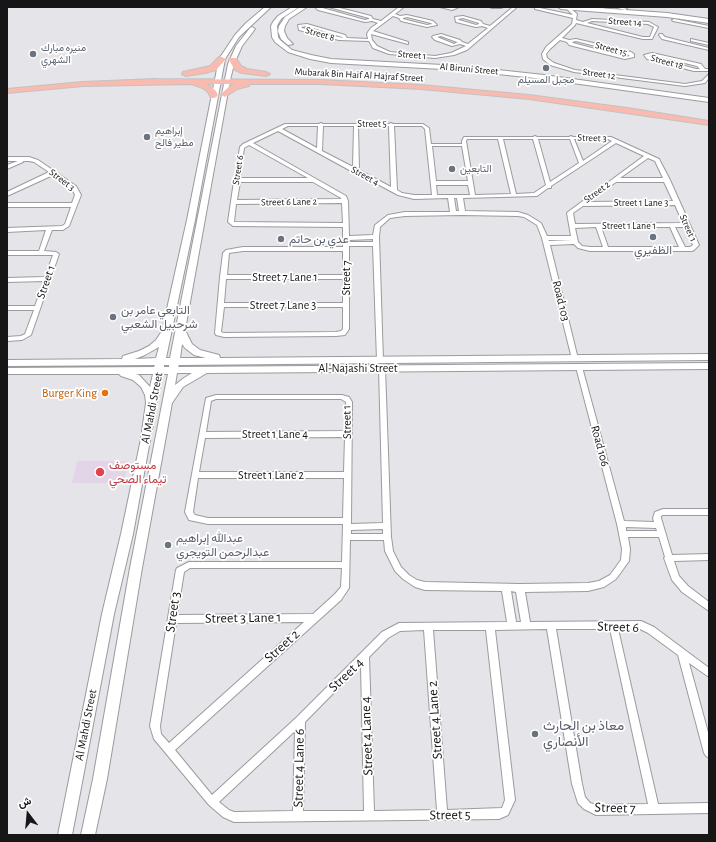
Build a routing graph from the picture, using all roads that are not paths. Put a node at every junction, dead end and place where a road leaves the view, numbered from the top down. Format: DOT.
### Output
graph roads {
  1 [pos="296,7"];
  2 [pos="304,7"];
  3 [pos="317,7"];
  4 [pos="332,7"];
  5 [pos="402,7"];
  6 [pos="445,7"];
  7 [pos="457,7"];
  8 [pos="492,7"];
  9 [pos="501,7"];
  10 [pos="513,7"];
  11 [pos="561,7"];
  12 [pos="604,7"];
  13 [pos="616,7"];
  14 [pos="271,8"];
  15 [pos="536,8"];
  16 [pos="568,8"];
  17 [pos="585,8"];
  18 [pos="625,9"];
  19 [pos="654,12"];
  20 [pos="392,14"];
  21 [pos="400,17"];
  22 [pos="575,18"];
  23 [pos="372,20"];
  24 [pos="674,20"];
  25 [pos="709,20"];
  26 [pos="381,22"];
  27 [pos="583,23"];
  28 [pos="482,25"];
  29 [pos="491,27"];
  30 [pos="709,27"];
  31 [pos="370,32"];
  32 [pos="559,38"];
  33 [pos="346,39"];
  34 [pos="370,40"];
  35 [pos="569,41"];
  36 [pos="406,43"];
  37 [pos="460,43"];
  38 [pos="709,44"];
  39 [pos="469,46"];
  40 [pos="709,49"];
  41 [pos="222,59"];
  42 [pos="233,60"];
  43 [pos="401,61"];
  44 [pos="703,69"];
  45 [pos="709,70"];
  46 [pos="185,74"];
  47 [pos="283,75"];
  48 [pos="223,77"];
  49 [pos="708,78"];
  50 [pos="119,79"];
  51 [pos="177,80"];
  52 [pos="261,81"];
  53 [pos="7,85"];
  54 [pos="7,91"];
  55 [pos="220,96"];
  56 [pos="709,96"];
  57 [pos="709,100"];
  58 [pos="617,102"];
  59 [pos="578,103"];
  60 [pos="703,118"];
  61 [pos="709,123"];
  62 [pos="321,124"];
  63 [pos="391,124"];
  64 [pos="356,125"];
  65 [pos="277,129"];
  66 [pos="535,137"];
  67 [pos="571,137"];
  68 [pos="500,138"];
  69 [pos="616,141"];
  70 [pos="250,143"];
  71 [pos="429,145"];
  72 [pos="465,145"];
  73 [pos="319,151"];
  74 [pos="648,155"];
  75 [pos="7,159"];
  76 [pos="25,159"];
  77 [pos="582,164"];
  78 [pos="7,167"];
  79 [pos="356,172"];
  80 [pos="52,173"];
  81 [pos="236,180"];
  82 [pos="315,180"];
  83 [pos="613,180"];
  84 [pos="667,180"];
  85 [pos="434,183"];
  86 [pos="471,183"];
  87 [pos="549,187"];
  88 [pos="394,191"];
  89 [pos="7,194"];
  90 [pos="460,196"];
  91 [pos="473,196"];
  92 [pos="514,196"];
  93 [pos="435,197"];
  94 [pos="451,197"];
  95 [pos="234,202"];
  96 [pos="345,202"];
  97 [pos="677,203"];
  98 [pos="581,204"];
  99 [pos="7,205"];
  100 [pos="74,205"];
  101 [pos="453,213"];
  102 [pos="462,213"];
  103 [pos="192,215"];
  104 [pos="200,222"];
  105 [pos="346,225"];
  106 [pos="572,226"];
  107 [pos="598,226"];
  108 [pos="672,226"];
  109 [pos="687,226"];
  110 [pos="7,230"];
  111 [pos="49,230"];
  112 [pos="187,236"];
  113 [pos="376,240"];
  114 [pos="546,240"];
  115 [pos="575,240"];
  116 [pos="197,242"];
  117 [pos="346,243"];
  118 [pos="606,249"];
  119 [pos="683,249"];
  120 [pos="7,253"];
  121 [pos="41,253"];
  122 [pos="223,277"];
  123 [pos="346,277"];
  124 [pos="47,279"];
  125 [pos="7,280"];
  126 [pos="220,305"];
  127 [pos="346,305"];
  128 [pos="7,308"];
  129 [pos="37,308"];
  130 [pos="166,330"];
  131 [pos="181,331"];
  132 [pos="7,339"];
  133 [pos="709,357"];
  134 [pos="257,361"];
  135 [pos="680,362"];
  136 [pos="7,363"];
  137 [pos="577,363"];
  138 [pos="381,364"];
  139 [pos="106,366"];
  140 [pos="160,366"];
  141 [pos="174,366"];
  142 [pos="709,366"];
  143 [pos="207,370"];
  144 [pos="7,371"];
  145 [pos="168,403"];
  146 [pos="151,404"];
  147 [pos="348,434"];
  148 [pos="202,435"];
  149 [pos="195,475"];
  150 [pos="347,475"];
  151 [pos="709,512"];
  152 [pos="347,524"];
  153 [pos="621,524"];
  154 [pos="657,524"];
  155 [pos="387,526"];
  156 [pos="127,534"];
  157 [pos="623,534"];
  158 [pos="660,534"];
  159 [pos="387,536"];
  160 [pos="347,537"];
  161 [pos="142,540"];
  162 [pos="709,557"];
  163 [pos="121,558"];
  164 [pos="668,558"];
  165 [pos="346,565"];
  166 [pos="136,568"];
  167 [pos="506,588"];
  168 [pos="520,588"];
  169 [pos="709,607"];
  170 [pos="314,618"];
  171 [pos="172,619"];
  172 [pos="613,625"];
  173 [pos="428,626"];
  174 [pos="490,626"];
  175 [pos="512,626"];
  176 [pos="526,626"];
  177 [pos="551,626"];
  178 [pos="682,654"];
  179 [pos="365,657"];
  180 [pos="709,673"];
  181 [pos="300,720"];
  182 [pos="169,749"];
  183 [pos="709,753"];
  184 [pos="212,802"];
  185 [pos="654,808"];
  186 [pos="709,808"];
  187 [pos="369,815"];
  188 [pos="442,815"];
  189 [pos="298,816"];
  190 [pos="65,835"];
  191 [pos="88,835"];
  1 -- 43 [label="main road, Al Biruni Street"];
  2 -- 43 [label="main road, Al Biruni Street"];
  3 -- 23 [label="street"];
  4 -- 23 [label="street"];
  5 -- 20 [label="street"];
  6 -- 7 [label="street"];
  8 -- 9 [label="street"];
  10 -- 29 [label="street, Street 1"];
  11 -- 16 [label="main road"];
  12 -- 17 [label="main road"];
  12 -- 18 [label="main road"];
  13 -- 18 [label="street"];
  14 -- 41 [label="main road"];
  14 -- 42 [label="main road"];
  15 -- 22 [label="street, Street 14"];
  16 -- 17 [label="main road"];
  16 -- 22 [label="street"];
  17 -- 19 [label="main road"];
  17 -- 22 [label="street, Street 12"];
  18 -- 19 [label="main road"];
  19 -- 25 [label="main road"];
  20 -- 21 [label="street"];
  20 -- 26 [label="street"];
  21 -- 21 [label="street"];
  22 -- 27 [label="street, Street 14"];
  22 -- 32 [label="street, Street 12"];
  23 -- 26 [label="street"];
  24 -- 30 [label="street"];
  26 -- 31 [label="street"];
  27 -- 27 [label="street, Street 14"];
  28 -- 28 [label="street"];
  28 -- 29 [label="street"];
  29 -- 39 [label="street, Street 1"];
  31 -- 34 [label="street"];
  31 -- 36 [label="street"];
  32 -- 35 [label="street, Street 15"];
  32 -- 49 [label="street, Street 12"];
  33 -- 33 [label="street, Street 8"];
  33 -- 34 [label="street, Street 8"];
  34 -- 43 [label="street, Street 1"];
  35 -- 35 [label="street, Street 15"];
  37 -- 37 [label="street"];
  37 -- 39 [label="street"];
  38 -- 40 [label="street"];
  39 -- 43 [label="street, Street 1"];
  41 -- 46 [label="main road"];
  41 -- 48 [label="main road"];
  42 -- 47 [label="main road"];
  42 -- 48 [label="main road"];
  43 -- 56 [label="main road, Al Biruni Street"];
  43 -- 57 [label="main road, Al Biruni Street"];
  44 -- 44 [label="street, Street 18"];
  44 -- 45 [label="street, Street 18"];
  46 -- 48 [label="main road, Mubarak Bin Haif Al Hajraf Street"];
  46 -- 50 [label="main road, Mubarak Bin Haif Al Hajraf Street"];
  47 -- 48 [label="main road, Mubarak Bin Haif Al Hajraf Street"];
  47 -- 58 [label="main road, Mubarak Bin Haif Al Hajraf Street"];
  48 -- 51 [label="main road, Mubarak Bin Haif Al Hajraf Street"];
  48 -- 52 [label="main road, Mubarak Bin Haif Al Hajraf Street"];
  48 -- 55 [label="main road, Al Mahdi Street"];
  50 -- 51 [label="main road, Mubarak Bin Haif Al Hajraf Street"];
  50 -- 53 [label="main road, Mubarak Bin Haif Al Hajraf Street"];
  50 -- 54 [label="main road, Mubarak Bin Haif Al Hajraf Street"];
  51 -- 55 [label="main road"];
  52 -- 55 [label="main road"];
  52 -- 59 [label="main road, Mubarak Bin Haif Al Hajraf Street"];
  55 -- 103 [label="main road, Al Mahdi Street"];
  55 -- 104 [label="main road, Al Mahdi Street"];
  58 -- 59 [label="main road"];
  58 -- 60 [label="main road, Mubarak Bin Haif Al Hajraf Street"];
  59 -- 60 [label="main road, Mubarak Bin Haif Al Hajraf Street"];
  60 -- 61 [label="main road, Mubarak Bin Haif Al Hajraf Street"];
  62 -- 64 [label="street, Street 5"];
  62 -- 65 [label="street, Street 5"];
  62 -- 73 [label="street"];
  63 -- 64 [label="street, Street 5"];
  63 -- 71 [label="street, Street 5"];
  63 -- 88 [label="street"];
  64 -- 79 [label="street"];
  65 -- 70 [label="street, Street 5"];
  65 -- 73 [label="street, Street 4"];
  66 -- 67 [label="street, Street 3"];
  66 -- 68 [label="street, Street 3"];
  66 -- 87 [label="street"];
  67 -- 69 [label="street, Street 3"];
  67 -- 77 [label="street"];
  68 -- 72 [label="street, Street 3"];
  68 -- 92 [label="street"];
  69 -- 74 [label="street, Street 1"];
  69 -- 77 [label="street, Street 3"];
  70 -- 81 [label="street, Street 6"];
  70 -- 82 [label="street, Street 6"];
  71 -- 72 [label="street"];
  71 -- 85 [label="street, Street 5"];
  72 -- 86 [label="street"];
  73 -- 79 [label="street, Street 4"];
  74 -- 83 [label="street, Street 2"];
  74 -- 84 [label="street, Street 1"];
  75 -- 76 [label="street"];
  76 -- 78 [label="street"];
  76 -- 80 [label="street, Street 3"];
  77 -- 87 [label="street, Street 3"];
  79 -- 88 [label="street, Street 4"];
  80 -- 89 [label="street"];
  80 -- 100 [label="street, Street 3"];
  81 -- 82 [label="street"];
  81 -- 95 [label="street, Street 6"];
  82 -- 96 [label="street, Street 6"];
  83 -- 84 [label="street"];
  83 -- 98 [label="street, Street 2"];
  84 -- 97 [label="street, Street 1"];
  85 -- 86 [label="street"];
  85 -- 93 [label="street, Street 5"];
  86 -- 91 [label="street"];
  87 -- 92 [label="street, Street 3"];
  88 -- 93 [label="street, Street 4"];
  90 -- 91 [label="street, Street 3"];
  90 -- 94 [label="street, Street 4"];
  90 -- 102 [label="street"];
  91 -- 92 [label="street, Street 3"];
  93 -- 94 [label="street, Street 4"];
  94 -- 101 [label="street"];
  95 -- 96 [label="street, Street 6 Lane 2"];
  95 -- 105 [label="street, Street 6"];
  96 -- 105 [label="street"];
  97 -- 98 [label="street, Street 1 Lane 3"];
  97 -- 109 [label="street, Street 1"];
  98 -- 106 [label="street, Street 2"];
  99 -- 100 [label="street"];
  100 -- 111 [label="street, Street 3"];
  101 -- 102 [label="street, Road 103"];
  101 -- 113 [label="street, Road 103"];
  102 -- 114 [label="street, Road 103"];
  103 -- 104 [label="main road"];
  103 -- 112 [label="main road, Al Mahdi Street"];
  104 -- 116 [label="main road, Al Mahdi Street"];
  105 -- 117 [label="street"];
  106 -- 107 [label="street, Street 1 Lane 1"];
  106 -- 115 [label="street, Street 2"];
  107 -- 108 [label="street, Street 1 Lane 1"];
  107 -- 118 [label="street"];
  108 -- 109 [label="street, Street 1 Lane 1"];
  108 -- 119 [label="street"];
  109 -- 119 [label="street, Street 1"];
  110 -- 111 [label="street, Street 3"];
  111 -- 121 [label="street"];
  112 -- 116 [label="main road"];
  112 -- 130 [label="main road, Al Mahdi Street"];
  113 -- 117 [label="street"];
  113 -- 138 [label="street, Road 103"];
  114 -- 115 [label="street"];
  114 -- 137 [label="street, Road 103"];
  115 -- 118 [label="street, Street 1"];
  116 -- 131 [label="main road, Al Mahdi Street"];
  117 -- 122 [label="street, Street 7"];
  117 -- 123 [label="street, Street 7"];
  118 -- 119 [label="street, Street 1"];
  120 -- 121 [label="street, Street 1"];
  121 -- 124 [label="street, Street 1"];
  122 -- 123 [label="street, Street 7 Lane 1"];
  122 -- 126 [label="street, Street 7"];
  123 -- 127 [label="street, Street 7"];
  124 -- 125 [label="street"];
  124 -- 129 [label="street, Street 1"];
  126 -- 127 [label="street, Street 7 Lane 3"];
  126 -- 127 [label="street, Street 7"];
  128 -- 129 [label="street"];
  129 -- 132 [label="street, Street 1"];
  130 -- 139 [label="main road"];
  130 -- 140 [label="main road, Al Mahdi Street"];
  131 -- 134 [label="main road"];
  131 -- 141 [label="main road, Al Mahdi Street"];
  133 -- 135 [label="main road, Al-Najashi Street"];
  134 -- 138 [label="main road, Al-Najashi Street"];
  134 -- 141 [label="main road, Al-Najashi Street"];
  135 -- 137 [label="main road, Al-Najashi Street"];
  135 -- 142 [label="main road, Al-Najashi Street"];
  136 -- 139 [label="main road, Al-Najashi Street"];
  137 -- 138 [label="main road, Al-Najashi Street"];
  137 -- 153 [label="street, Road 106"];
  138 -- 143 [label="main road, Al-Najashi Street"];
  138 -- 155 [label="street, Road 106"];
  139 -- 140 [label="main road, Al-Najashi Street"];
  139 -- 144 [label="main road, Al-Najashi Street"];
  139 -- 146 [label="main road"];
  140 -- 141 [label="main road, Al-Najashi Street"];
  140 -- 146 [label="main road, Al Mahdi Street"];
  141 -- 143 [label="main road, Al-Najashi Street"];
  141 -- 145 [label="main road, Al Mahdi Street"];
  143 -- 145 [label="main road"];
  145 -- 161 [label="main road, Al Mahdi Street"];
  146 -- 156 [label="main road, Al Mahdi Street"];
  147 -- 148 [label="street, Street 1 Lane 4"];
  147 -- 148 [label="street, Street 1"];
  147 -- 150 [label="street, Street 1"];
  148 -- 149 [label="street, Street 1"];
  149 -- 150 [label="street, Street 1 Lane 2"];
  149 -- 152 [label="street, Street 1"];
  150 -- 152 [label="street, Street 1"];
  151 -- 154 [label="street"];
  152 -- 155 [label="street"];
  152 -- 160 [label="street, Street 2"];
  153 -- 154 [label="street"];
  153 -- 157 [label="street, Road 106"];
  154 -- 158 [label="street"];
  155 -- 159 [label="street, Road 106"];
  156 -- 161 [label="main road"];
  156 -- 163 [label="main road, Al Mahdi Street"];
  157 -- 158 [label="street"];
  157 -- 168 [label="street, Road 106"];
  158 -- 164 [label="street"];
  159 -- 160 [label="street"];
  159 -- 167 [label="street, Road 106"];
  160 -- 165 [label="street, Street 2"];
  161 -- 166 [label="main road, Al Mahdi Street"];
  162 -- 164 [label="street"];
  163 -- 166 [label="main road"];
  163 -- 190 [label="main road, Al Mahdi Street"];
  164 -- 169 [label="street"];
  165 -- 170 [label="street, Street 2"];
  165 -- 171 [label="street, Street 3"];
  166 -- 191 [label="main road, Al Mahdi Street"];
  167 -- 168 [label="street, Road 106"];
  167 -- 175 [label="street"];
  168 -- 176 [label="street"];
  170 -- 171 [label="street, Street 3 Lane 1"];
  170 -- 182 [label="street, Street 2"];
  171 -- 182 [label="street, Street 3"];
  172 -- 177 [label="street, Street 6"];
  172 -- 178 [label="street, Street 6"];
  172 -- 185 [label="street"];
  173 -- 174 [label="street, Street 4"];
  173 -- 179 [label="street, Street 4"];
  173 -- 188 [label="street, Street 4 Lane 2"];
  174 -- 175 [label="street, Street 4"];
  174 -- 188 [label="street, Street 5"];
  175 -- 176 [label="street, Street 6"];
  176 -- 177 [label="street, Street 6"];
  177 -- 185 [label="street, Street 7"];
  178 -- 180 [label="street, Street 6"];
  178 -- 183 [label="street"];
  179 -- 181 [label="street, Street 4"];
  179 -- 187 [label="street, Street 4 Lane 4"];
  181 -- 184 [label="street, Street 4"];
  181 -- 189 [label="street, Street 4 Lane 6"];
  182 -- 184 [label="street, Street 3"];
  184 -- 189 [label="street, Street 5"];
  185 -- 186 [label="street, Street 7"];
  187 -- 188 [label="street, Street 5"];
  187 -- 189 [label="street, Street 5"];
}
